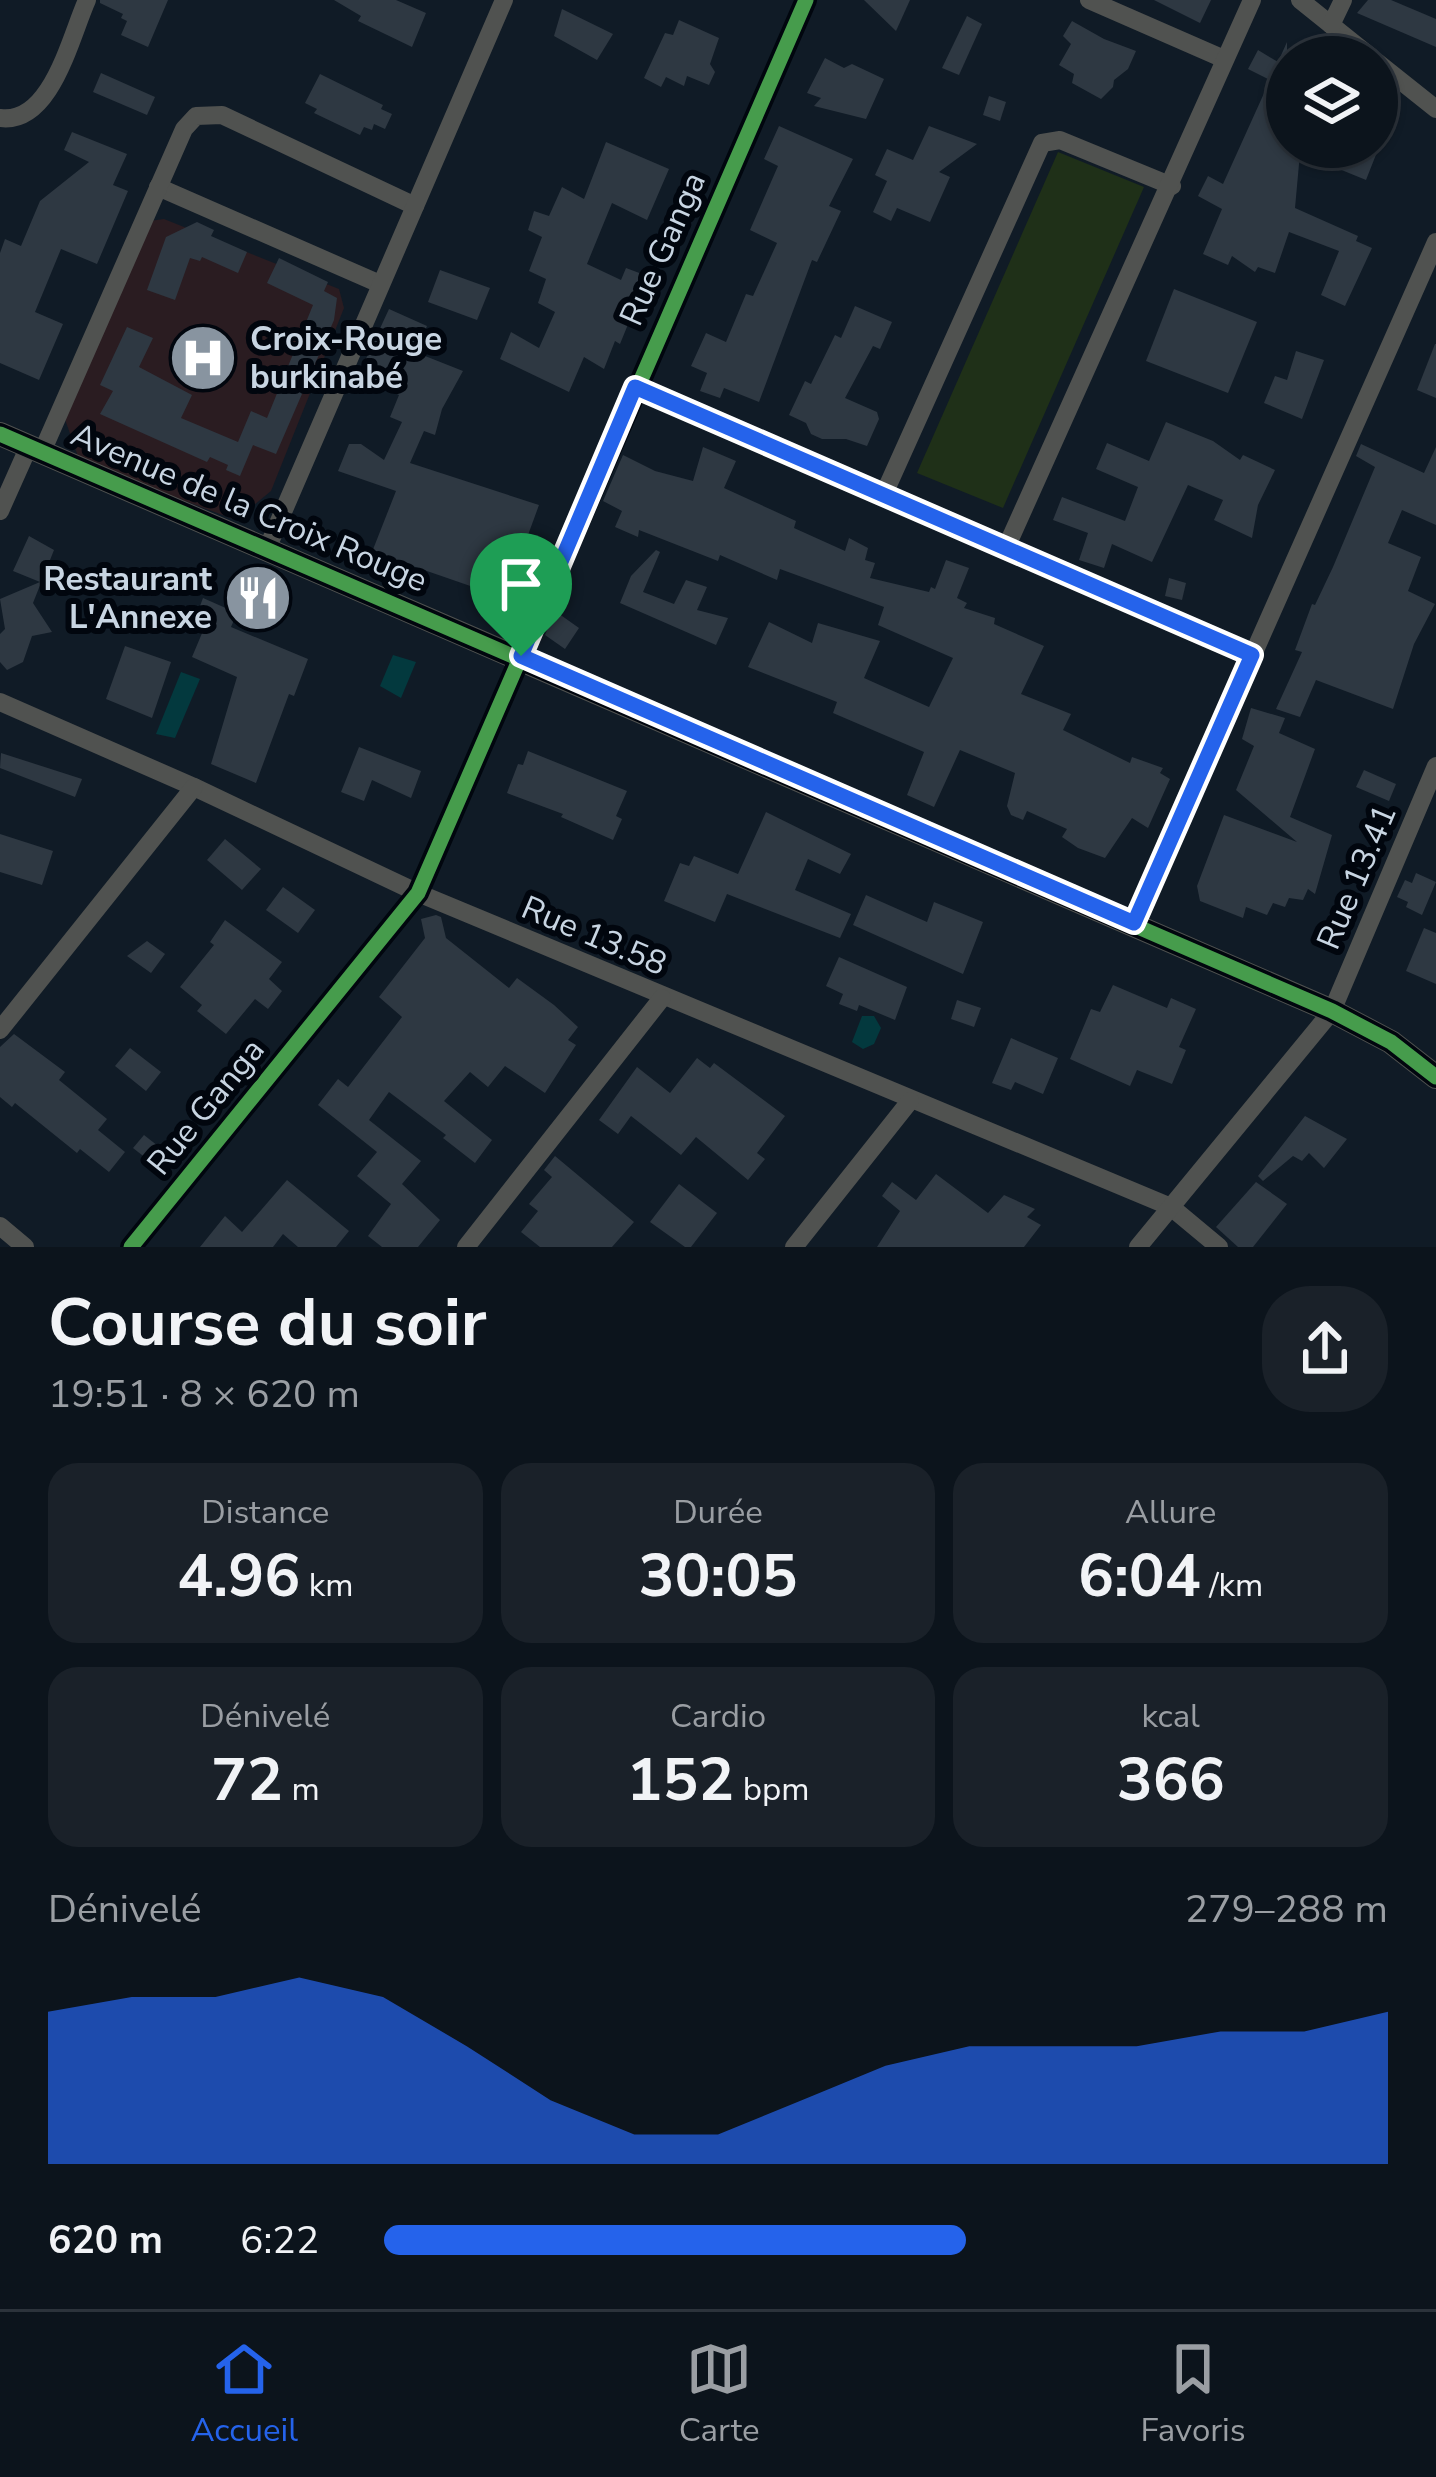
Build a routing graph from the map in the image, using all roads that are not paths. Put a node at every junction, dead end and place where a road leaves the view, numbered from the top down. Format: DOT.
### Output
graph roads {
  1 [pos="87,0"];
  2 [pos="504,0"];
  3 [pos="806,0"];
  4 [pos="1089,0"];
  5 [pos="1252,0"];
  6 [pos="1300,0"];
  7 [pos="1343,0"];
  8 [pos="1331,25"];
  9 [pos="1345,36"];
  10 [pos="1224,59"];
  11 [pos="1398,79"];
  12 [pos="1436,110"];
  13 [pos="0,118"];
  14 [pos="1172,186"];
  15 [pos="158,187"];
  16 [pos="415,206"];
  17 [pos="1436,242"];
  18 [pos="380,284"];
  19 [pos="635,387"];
  20 [pos="0,434"];
  21 [pos="35,449"];
  22 [pos="884,494"];
  23 [pos="0,511"];
  24 [pos="1006,548"];
  25 [pos="267,549"];
  26 [pos="1252,655"];
  27 [pos="521,656"];
  28 [pos="0,702"];
  29 [pos="1436,766"];
  30 [pos="194,787"];
  31 [pos="418,893"];
  32 [pos="1134,923"];
  33 [pos="662,998"];
  34 [pos="1332,1011"];
  35 [pos="0,1030"];
  36 [pos="1436,1077"];
  37 [pos="910,1101"];
  38 [pos="1171,1207"];
  39 [pos="0,1226"];
  40 [pos="25,1247"];
  41 [pos="130,1247"];
  42 [pos="466,1247"];
  43 [pos="794,1247"];
  44 [pos="1138,1247"];
  45 [pos="1219,1247"];
  1 -- 13 [label="street"];
  2 -- 16 [label="street"];
  3 -- 19 [label="street, Rue Ganga"];
  4 -- 10 [label="street"];
  5 -- 10 [label="street"];
  6 -- 8 [label="street"];
  7 -- 8 [label="street"];
  8 -- 9 [label="street"];
  10 -- 14 [label="street"];
  11 -- 12 [label="street"];
  14 -- 22 [label="street"];
  14 -- 24 [label="street"];
  15 -- 16 [label="street"];
  15 -- 18 [label="street"];
  15 -- 21 [label="street"];
  16 -- 18 [label="street"];
  17 -- 26 [label="street"];
  18 -- 25 [label="street"];
  19 -- 22 [label="street"];
  19 -- 27 [label="street, Rue Ganga"];
  20 -- 21 [label="street, Avenue de la Croix Rouge"];
  21 -- 23 [label="street"];
  21 -- 25 [label="street, Avenue de la Croix Rouge"];
  22 -- 24 [label="street"];
  24 -- 26 [label="street"];
  25 -- 27 [label="street, Avenue de la Croix Rouge"];
  26 -- 32 [label="street"];
  27 -- 31 [label="street, Rue Ganga"];
  27 -- 32 [label="street, Avenue de la Croix Rouge"];
  28 -- 30 [label="street, Rue 13.58"];
  29 -- 34 [label="street, Rue 13.41"];
  30 -- 31 [label="street, Rue 13.58"];
  30 -- 35 [label="street"];
  31 -- 33 [label="street, Rue 13.58"];
  31 -- 41 [label="street, Rue Ganga"];
  32 -- 34 [label="street, Avenue de la Croix Rouge"];
  33 -- 37 [label="street, Rue 13.58"];
  33 -- 42 [label="street"];
  34 -- 36 [label="street, Avenue de la Croix Rouge"];
  34 -- 38 [label="street, Rue 13.41"];
  37 -- 38 [label="street, Rue 13.58"];
  37 -- 43 [label="street"];
  38 -- 44 [label="street, Rue 13.41"];
  38 -- 45 [label="street, Rue 13.58"];
  39 -- 40 [label="street"];
}
